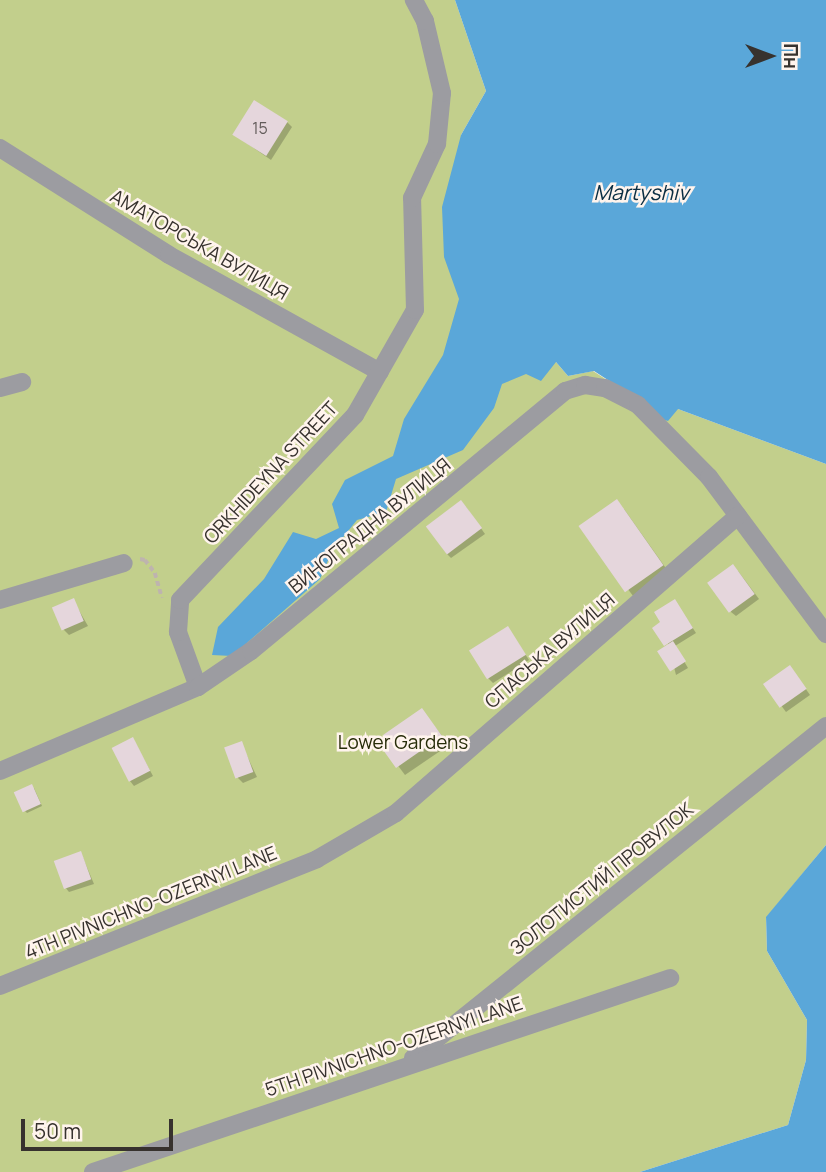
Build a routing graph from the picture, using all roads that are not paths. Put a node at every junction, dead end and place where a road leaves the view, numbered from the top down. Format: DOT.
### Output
graph roads {
  1 [pos="414,0"];
  2 [pos="0,148"];
  3 [pos="380,372"];
  4 [pos="22,382"];
  5 [pos="0,388"];
  6 [pos="738,516"];
  7 [pos="124,563"];
  8 [pos="0,600"];
  9 [pos="826,634"];
  10 [pos="198,687"];
  11 [pos="826,726"];
  12 [pos="0,771"];
  13 [pos="317,859"];
  14 [pos="670,978"];
  15 [pos="0,986"];
  16 [pos="405,1064"];
  17 [pos="93,1172"];
  1 -- 3 [label="street, ORKHIDEYNA STREET"];
  2 -- 3 [label="street, АМАТОРСЬКА ВУЛИЦЯ"];
  3 -- 10 [label="street, ORKHIDEYNA STREET"];
  4 -- 5 [label="street"];
  6 -- 9 [label="street"];
  6 -- 10 [label="street, ВИНОГРАДНА ВУЛИЦЯ"];
  6 -- 13 [label="street, СПАСЬКА ВУЛИЦЯ"];
  7 -- 8 [label="street"];
  10 -- 12 [label="street, ВИНОГРАДНА ВУЛИЦЯ"];
  11 -- 16 [label="street, ЗОЛОТИСТИЙ ПРОВУЛОК"];
  13 -- 15 [label="street, 4TH PIVNICHNO-OZERNYI LANE"];
  14 -- 16 [label="street, 5TH PIVNICHNO-OZERNYI LANE"];
  16 -- 17 [label="street, 5TH PIVNICHNO-OZERNYI LANE"];
}
